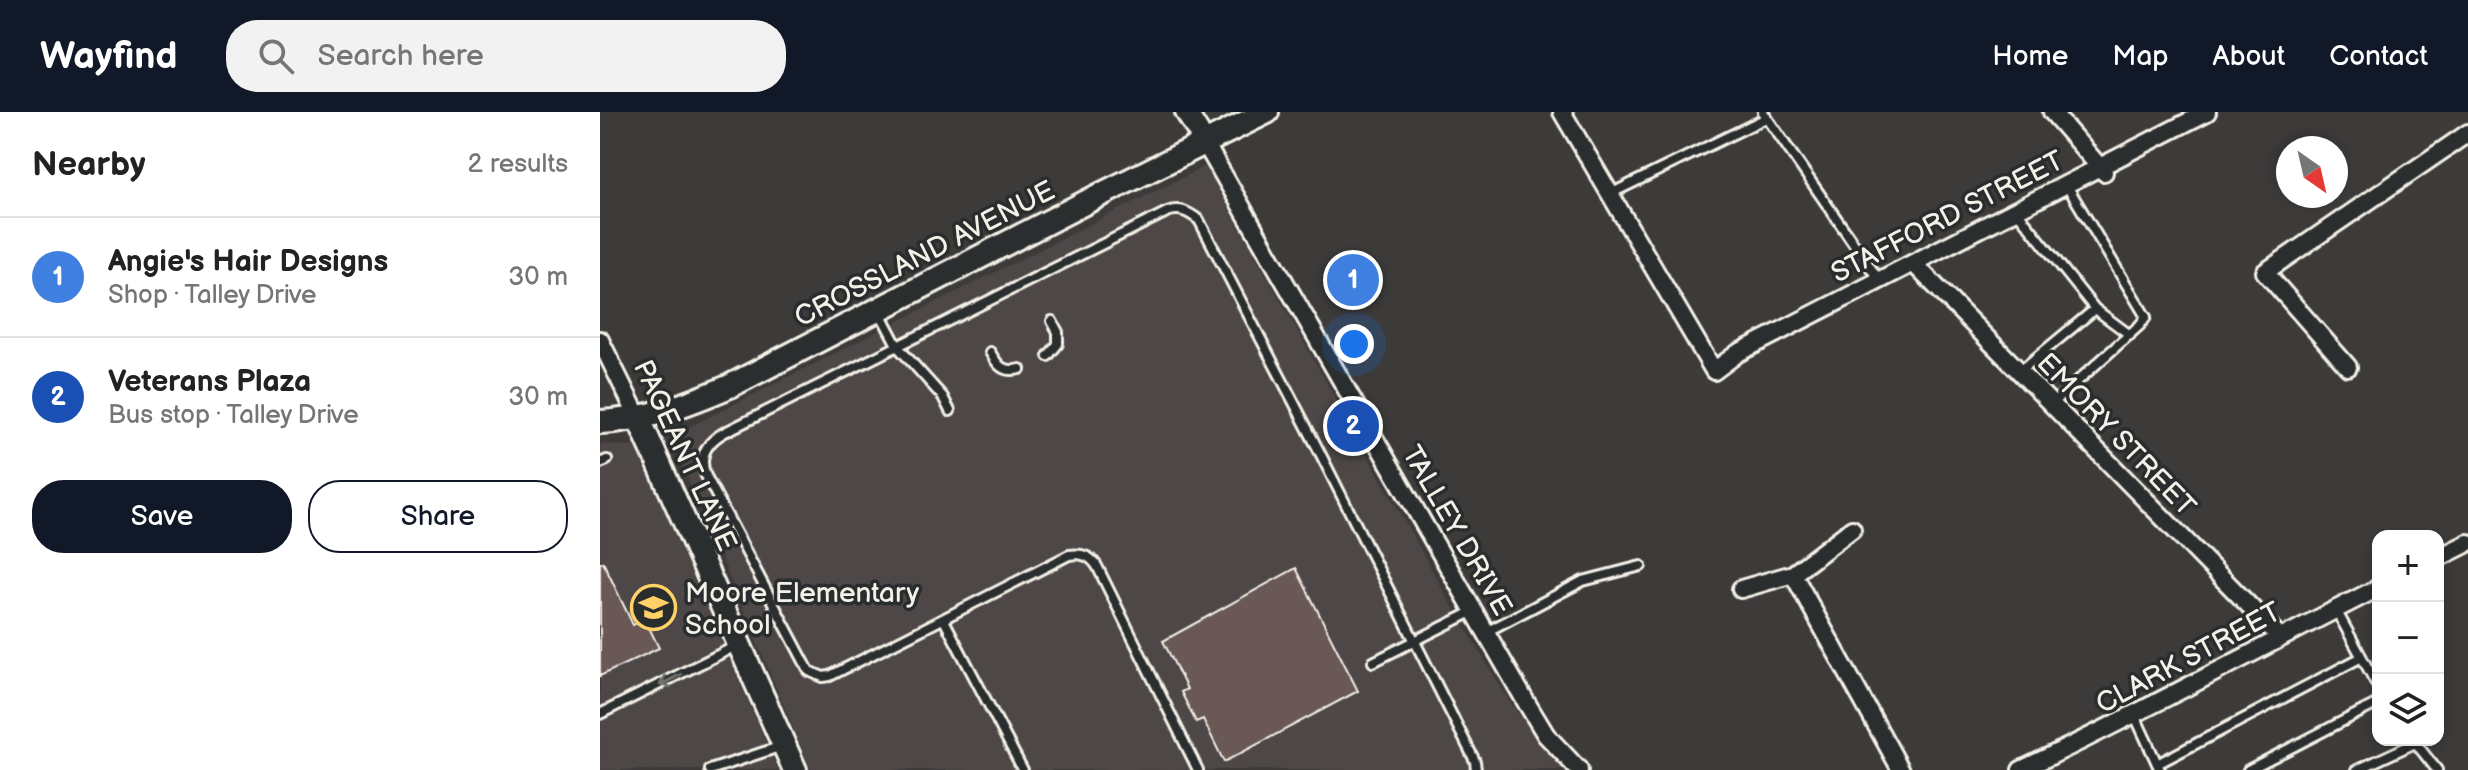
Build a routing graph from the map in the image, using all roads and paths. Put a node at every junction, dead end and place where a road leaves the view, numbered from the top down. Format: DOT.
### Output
graph roads {
  1 [pos="1186,112"];
  2 [pos="1267,112"];
  3 [pos="1562,112"];
  4 [pos="2052,112"];
  5 [pos="2207,112"];
  6 [pos="1765,115"];
  7 [pos="2468,133"];
  8 [pos="1205,143"];
  9 [pos="2101,169"];
  10 [pos="2066,184"];
  11 [pos="1610,194"];
  12 [pos="2016,210"];
  13 [pos="1917,267"];
  14 [pos="1879,281"];
  15 [pos="2095,309"];
  16 [pos="879,310"];
  17 [pos="1052,321"];
  18 [pos="2130,335"];
  19 [pos="600,340"];
  20 [pos="898,347"];
  21 [pos="990,352"];
  22 [pos="1048,356"];
  23 [pos="2348,367"];
  24 [pos="1020,369"];
  25 [pos="2020,371"];
  26 [pos="2052,404"];
  27 [pos="950,411"];
  28 [pos="639,419"];
  29 [pos="600,422"];
  30 [pos="1852,529"];
  31 [pos="2468,543"];
  32 [pos="2444,555"];
  33 [pos="1641,566"];
  34 [pos="1793,574"];
  35 [pos="1741,589"];
  36 [pos="2372,591"];
  37 [pos="2336,610"];
  38 [pos="1474,611"];
  39 [pos="944,620"];
  40 [pos="1486,632"];
  41 [pos="2280,637"];
  42 [pos="1415,641"];
  43 [pos="739,645"];
  44 [pos="2360,658"];
  45 [pos="1373,662"];
  46 [pos="2372,677"];
  47 [pos="2372,706"];
  48 [pos="600,714"];
  49 [pos="2135,716"];
  50 [pos="784,745"];
  51 [pos="2404,746"];
  52 [pos="2418,746"];
  53 [pos="2159,767"];
  54 [pos="710,770"];
  55 [pos="795,770"];
  56 [pos="1023,770"];
  57 [pos="1198,770"];
  58 [pos="1476,770"];
  59 [pos="1579,770"];
  60 [pos="1901,770"];
  61 [pos="2021,770"];
  62 [pos="2248,770"];
  63 [pos="2357,770"];
  64 [pos="2437,770"];
  1 -- 8 [label="street"];
  2 -- 8 [label="main road, CROSSLAND AVENUE"];
  3 -- 11 [label="street"];
  4 -- 9 [label="street"];
  5 -- 9 [label="street, STAFFORD STREET"];
  6 -- 11 [label="lane"];
  6 -- 14 [label="lane"];
  7 -- 23 [label="street"];
  8 -- 16 [label="main road, CROSSLAND AVENUE"];
  8 -- 38 [label="street, TALLEY DRIVE"];
  9 -- 10 [label="street, STAFFORD STREET"];
  10 -- 12 [label="street, STAFFORD STREET"];
  10 -- 18 [label="lane"];
  11 -- 14 [label="street, STAFFORD STREET"];
  12 -- 14 [label="street, STAFFORD STREET"];
  12 -- 15 [label="lane"];
  13 -- 25 [label="street, EMORY STREET"];
  15 -- 18 [label="lane"];
  15 -- 25 [label="lane"];
  16 -- 20 [label="lane"];
  16 -- 28 [label="main road, CROSSLAND AVENUE"];
  17 -- 22 [label="lane"];
  18 -- 26 [label="lane"];
  19 -- 28 [label="street, PAGEANT LANE"];
  20 -- 27 [label="lane"];
  20 -- 39 [label="lane"];
  20 -- 42 [label="lane"];
  21 -- 24 [label="lane"];
  25 -- 26 [label="street, EMORY STREET"];
  26 -- 41 [label="street, EMORY STREET"];
  28 -- 29 [label="main road, CROSSLAND AVENUE"];
  28 -- 43 [label="main road, PAGEANT LANE"];
  30 -- 34 [label="street"];
  31 -- 32 [label="street"];
  33 -- 40 [label="lane"];
  34 -- 35 [label="street"];
  34 -- 60 [label="street"];
  36 -- 37 [label="street, CLARK STREET"];
  37 -- 41 [label="street, CLARK STREET"];
  37 -- 44 [label="lane"];
  38 -- 40 [label="street, TALLEY DRIVE"];
  38 -- 42 [label="lane"];
  39 -- 56 [label="lane"];
  39 -- 57 [label="lane"];
  40 -- 59 [label="street, TALLEY DRIVE"];
  41 -- 49 [label="street, CLARK STREET"];
  42 -- 45 [label="lane"];
  42 -- 58 [label="lane"];
  43 -- 48 [label="lane, one-way"];
  43 -- 50 [label="main road, PAGEANT LANE"];
  44 -- 46 [label="lane"];
  44 -- 53 [label="lane"];
  47 -- 62 [label="lane"];
  49 -- 53 [label="lane"];
  49 -- 61 [label="street, CLARK STREET"];
  50 -- 54 [label="lane"];
  50 -- 55 [label="main road, PAGEANT LANE"];
  51 -- 63 [label="lane"];
  52 -- 64 [label="lane"];
}
